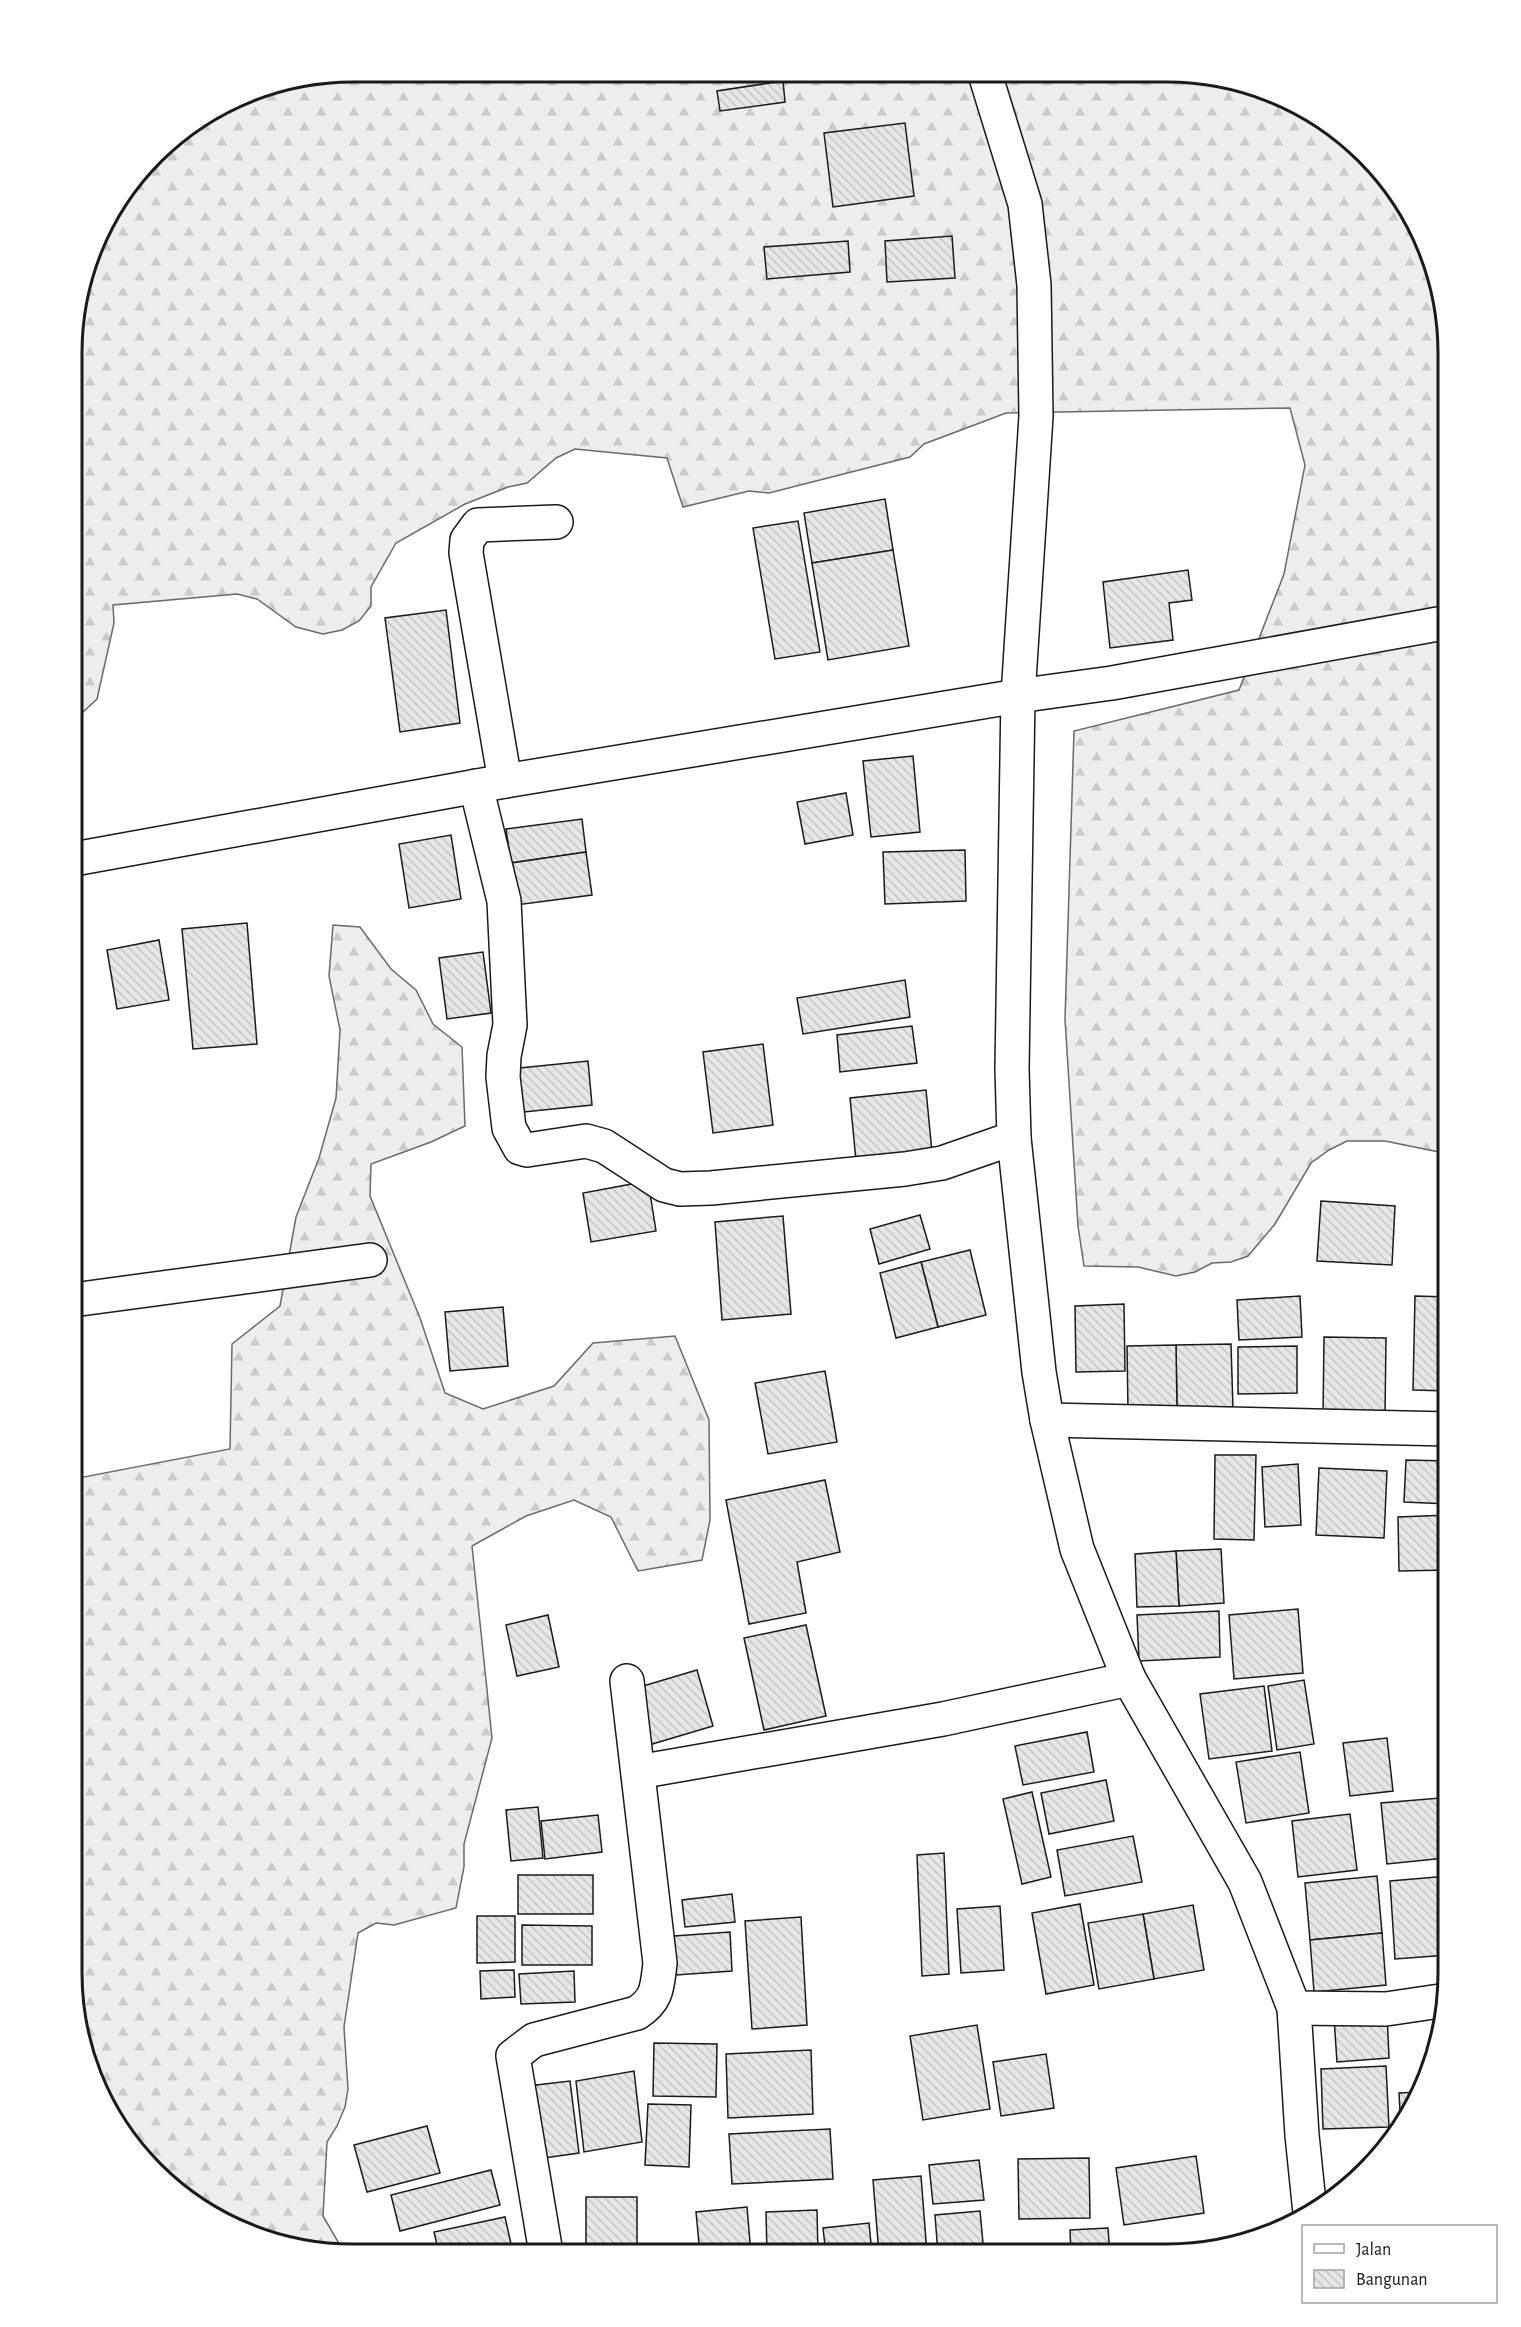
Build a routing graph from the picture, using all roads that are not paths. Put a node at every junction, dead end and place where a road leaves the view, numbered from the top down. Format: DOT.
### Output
graph roads {
  1 [pos="987,82"];
  2 [pos="556,522"];
  3 [pos="1438,624"];
  4 [pos="1018,696"];
  5 [pos="490,784"];
  6 [pos="82,858"];
  7 [pos="1014,1138"];
  8 [pos="370,1260"];
  9 [pos="82,1299"];
  10 [pos="1047,1420"];
  11 [pos="1438,1429"];
  12 [pos="1129,1679"];
  13 [pos="627,1681"];
  14 [pos="638,1772"];
  15 [pos="1437,2002"];
  16 [pos="1294,2008"];
  17 [pos="1309,2204"];
  18 [pos="544,2244"];
  1 -- 4 [label="street"];
  2 -- 5 [label="street"];
  3 -- 4 [label="street"];
  4 -- 5 [label="street"];
  4 -- 7 [label="street"];
  5 -- 6 [label="street"];
  5 -- 7 [label="street"];
  7 -- 10 [label="street"];
  8 -- 9 [label="street"];
  10 -- 11 [label="street"];
  10 -- 12 [label="street"];
  12 -- 14 [label="street"];
  12 -- 16 [label="street"];
  13 -- 14 [label="street"];
  14 -- 18 [label="street"];
  15 -- 16 [label="street"];
  16 -- 17 [label="street"];
}
